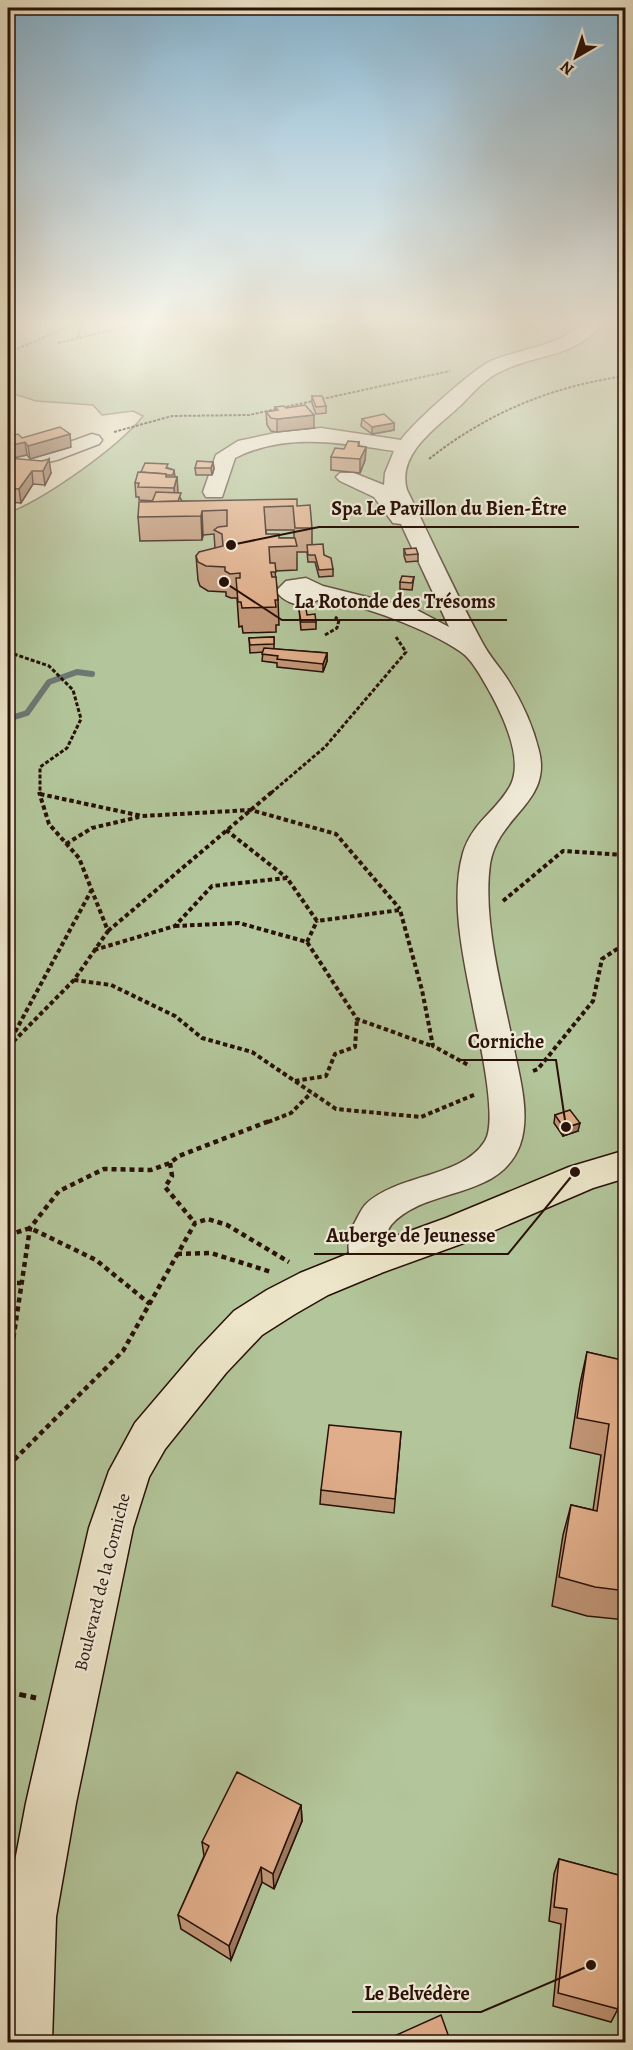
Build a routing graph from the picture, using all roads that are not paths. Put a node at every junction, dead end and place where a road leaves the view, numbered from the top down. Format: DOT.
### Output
graph roads {
  1 [pos="432,418"];
  2 [pos="92,440"];
  3 [pos="405,447"];
  4 [pos="8,465"];
  5 [pos="347,477"];
  6 [pos="214,492"];
  7 [pos="430,558"];
  8 [pos="315,591"];
  9 [pos="472,648"];
  10 [pos="626,1164"];
  11 [pos="368,1262"];
  12 [pos="24,2043"];
  1 -- 3 [label="street"];
  2 -- 4 [label="street"];
  3 -- 6 [label="street"];
  3 -- 7 [label="street"];
  5 -- 7 [label="street"];
  7 -- 9 [label="street"];
  8 -- 9 [label="street"];
  9 -- 11 [label="street"];
  10 -- 11 [label="main road, Boulevard de la Corniche"];
  11 -- 12 [label="main road, Boulevard de la Corniche"];
}
